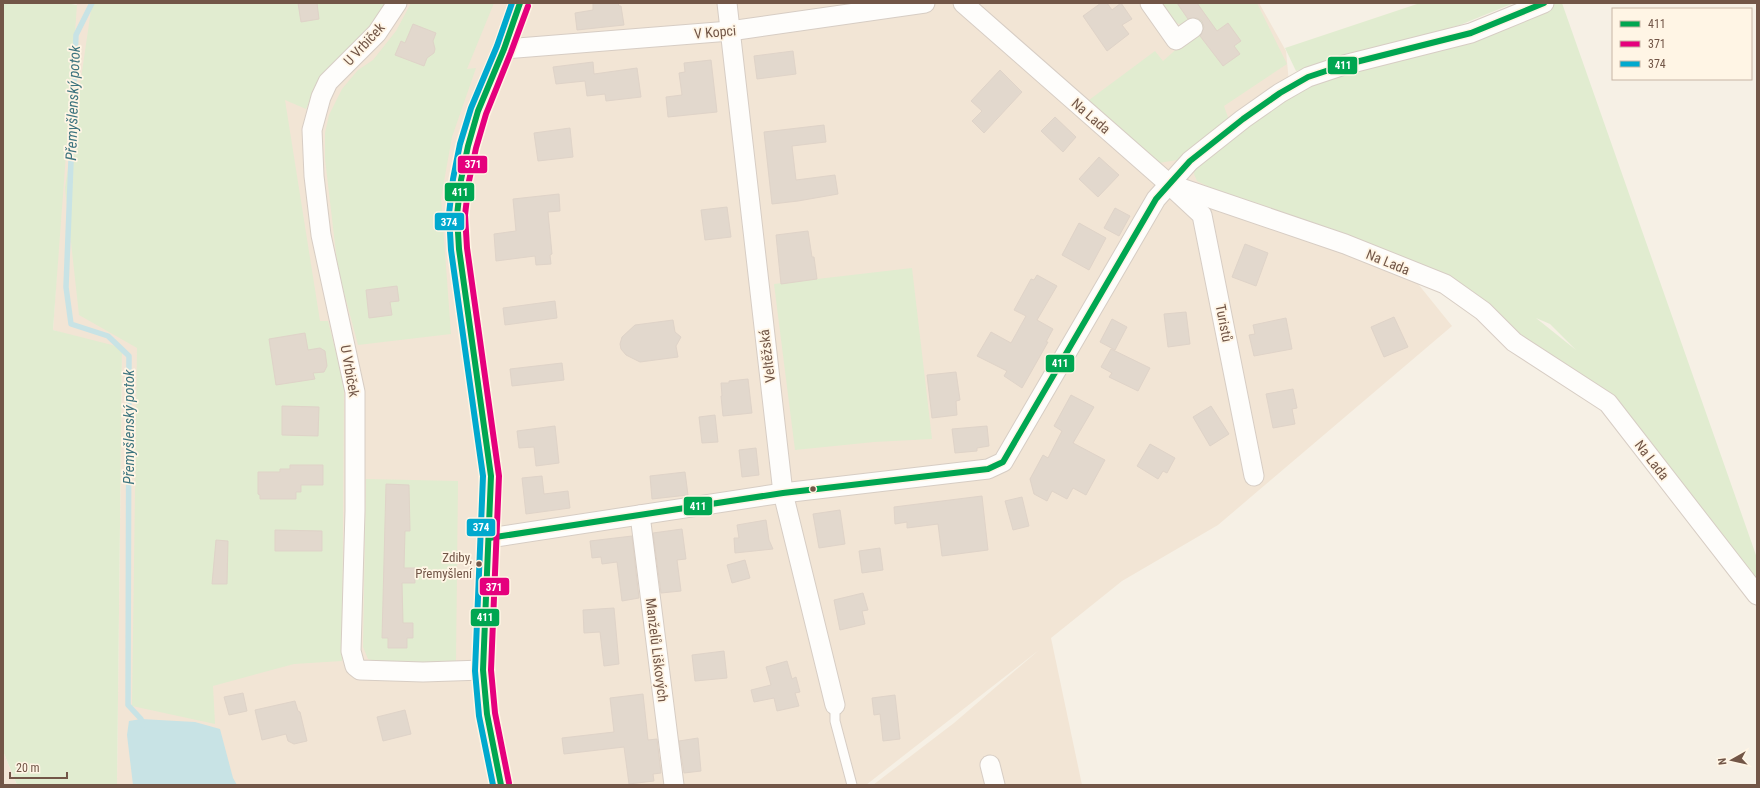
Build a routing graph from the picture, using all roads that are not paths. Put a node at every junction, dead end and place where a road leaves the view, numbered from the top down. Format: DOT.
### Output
graph roads {
  1 [pos="398,3"];
  2 [pos="520,3"];
  3 [pos="728,3"];
  4 [pos="925,3"];
  5 [pos="963,3"];
  6 [pos="1150,3"];
  7 [pos="1544,3"];
  8 [pos="1193,28"];
  9 [pos="730,31"];
  10 [pos="504,49"];
  11 [pos="1169,184"];
  12 [pos="1254,476"];
  13 [pos="783,493"];
  14 [pos="640,514"];
  15 [pos="489,538"];
  16 [pos="1757,595"];
  17 [pos="483,670"];
  18 [pos="835,705"];
  19 [pos="990,765"];
  20 [pos="501,785"];
  21 [pos="674,785"];
  22 [pos="852,785"];
  23 [pos="995,785"];
  1 -- 17 [label="street, U Vrbiček"];
  2 -- 10 [label="street"];
  3 -- 9 [label="street, Veltěžská"];
  4 -- 9 [label="street, V Kopci"];
  5 -- 11 [label="street, Na Lada"];
  6 -- 8 [label="street"];
  7 -- 11 [label="street"];
  9 -- 10 [label="street, V Kopci"];
  9 -- 13 [label="street, Veltěžská"];
  10 -- 15 [label="street"];
  11 -- 12 [label="street, Turistů"];
  11 -- 13 [label="street"];
  11 -- 16 [label="street, Na Lada"];
  13 -- 14 [label="street"];
  13 -- 18 [label="street, Veltěžská"];
  14 -- 15 [label="street"];
  14 -- 21 [label="street, Manželů Liškových"];
  15 -- 17 [label="street"];
  17 -- 20 [label="street"];
  18 -- 22 [label="lane"];
  19 -- 23 [label="street"];
}
